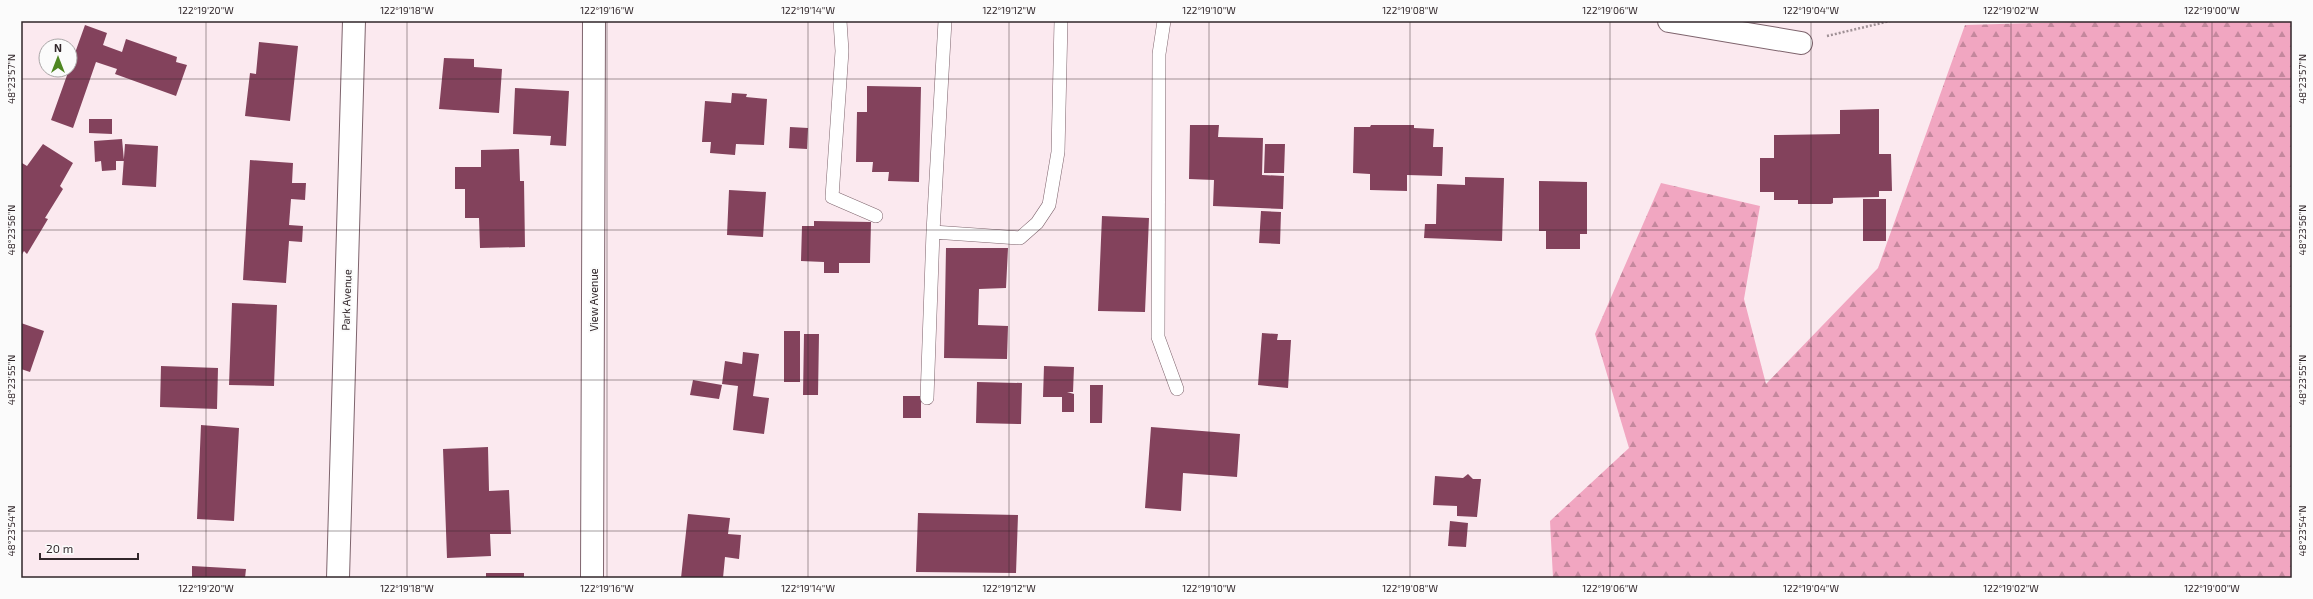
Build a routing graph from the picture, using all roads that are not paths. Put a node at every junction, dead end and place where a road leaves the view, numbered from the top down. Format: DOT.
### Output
graph roads {
  1 [pos="354,21"];
  2 [pos="594,21"];
  3 [pos="840,21"];
  4 [pos="945,21"];
  5 [pos="1061,21"];
  6 [pos="1164,21"];
  7 [pos="1669,21"];
  8 [pos="1801,43"];
  9 [pos="876,216"];
  10 [pos="933,232"];
  11 [pos="1177,389"];
  12 [pos="927,398"];
  13 [pos="338,578"];
  14 [pos="592,578"];
  1 -- 13 [label="street, Park Avenue"];
  2 -- 14 [label="street, View Avenue"];
  3 -- 9 [label="lane"];
  4 -- 10 [label="lane"];
  5 -- 10 [label="lane"];
  6 -- 11 [label="lane"];
  7 -- 8 [label="street"];
  10 -- 12 [label="lane"];
}
